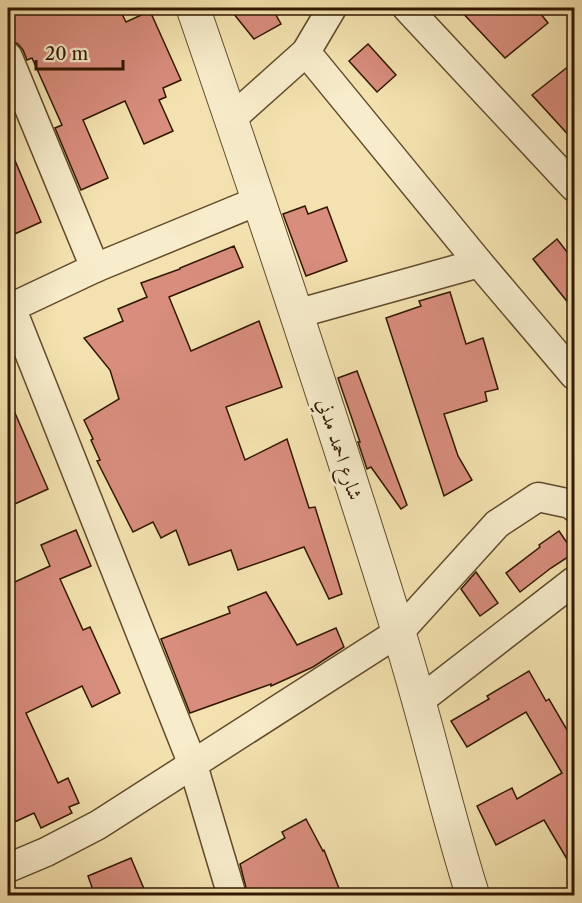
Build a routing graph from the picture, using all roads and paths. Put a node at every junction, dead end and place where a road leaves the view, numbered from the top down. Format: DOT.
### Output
graph roads {
  1 [pos="193,8"];
  2 [pos="332,8"];
  3 [pos="407,8"];
  4 [pos="306,52"];
  5 [pos="8,57"];
  6 [pos="231,119"];
  7 [pos="574,187"];
  8 [pos="260,200"];
  9 [pos="479,263"];
  10 [pos="95,268"];
  11 [pos="9,308"];
  12 [pos="297,314"];
  13 [pos="574,375"];
  14 [pos="574,507"];
  15 [pos="574,581"];
  16 [pos="399,632"];
  17 [pos="419,701"];
  18 [pos="194,765"];
  19 [pos="8,868"];
  20 [pos="232,896"];
  21 [pos="473,896"];
  1 -- 6 [label="street, شارع احمد مدني"];
  2 -- 4 [label="street"];
  3 -- 7 [label="street"];
  4 -- 6 [label="street"];
  4 -- 9 [label="street"];
  5 -- 10 [label="street"];
  6 -- 8 [label="street, شارع احمد مدني"];
  8 -- 10 [label="street"];
  8 -- 12 [label="street, شارع احمد مدني"];
  9 -- 12 [label="street"];
  9 -- 13 [label="street"];
  10 -- 11 [label="street"];
  11 -- 18 [label="street"];
  12 -- 16 [label="street, شارع احمد مدني"];
  14 -- 16 [label="street"];
  15 -- 17 [label="street"];
  16 -- 17 [label="street, شارع احمد مدني"];
  16 -- 18 [label="street"];
  17 -- 21 [label="street, شارع احمد مدني"];
  18 -- 19 [label="street"];
  18 -- 20 [label="street"];
}
